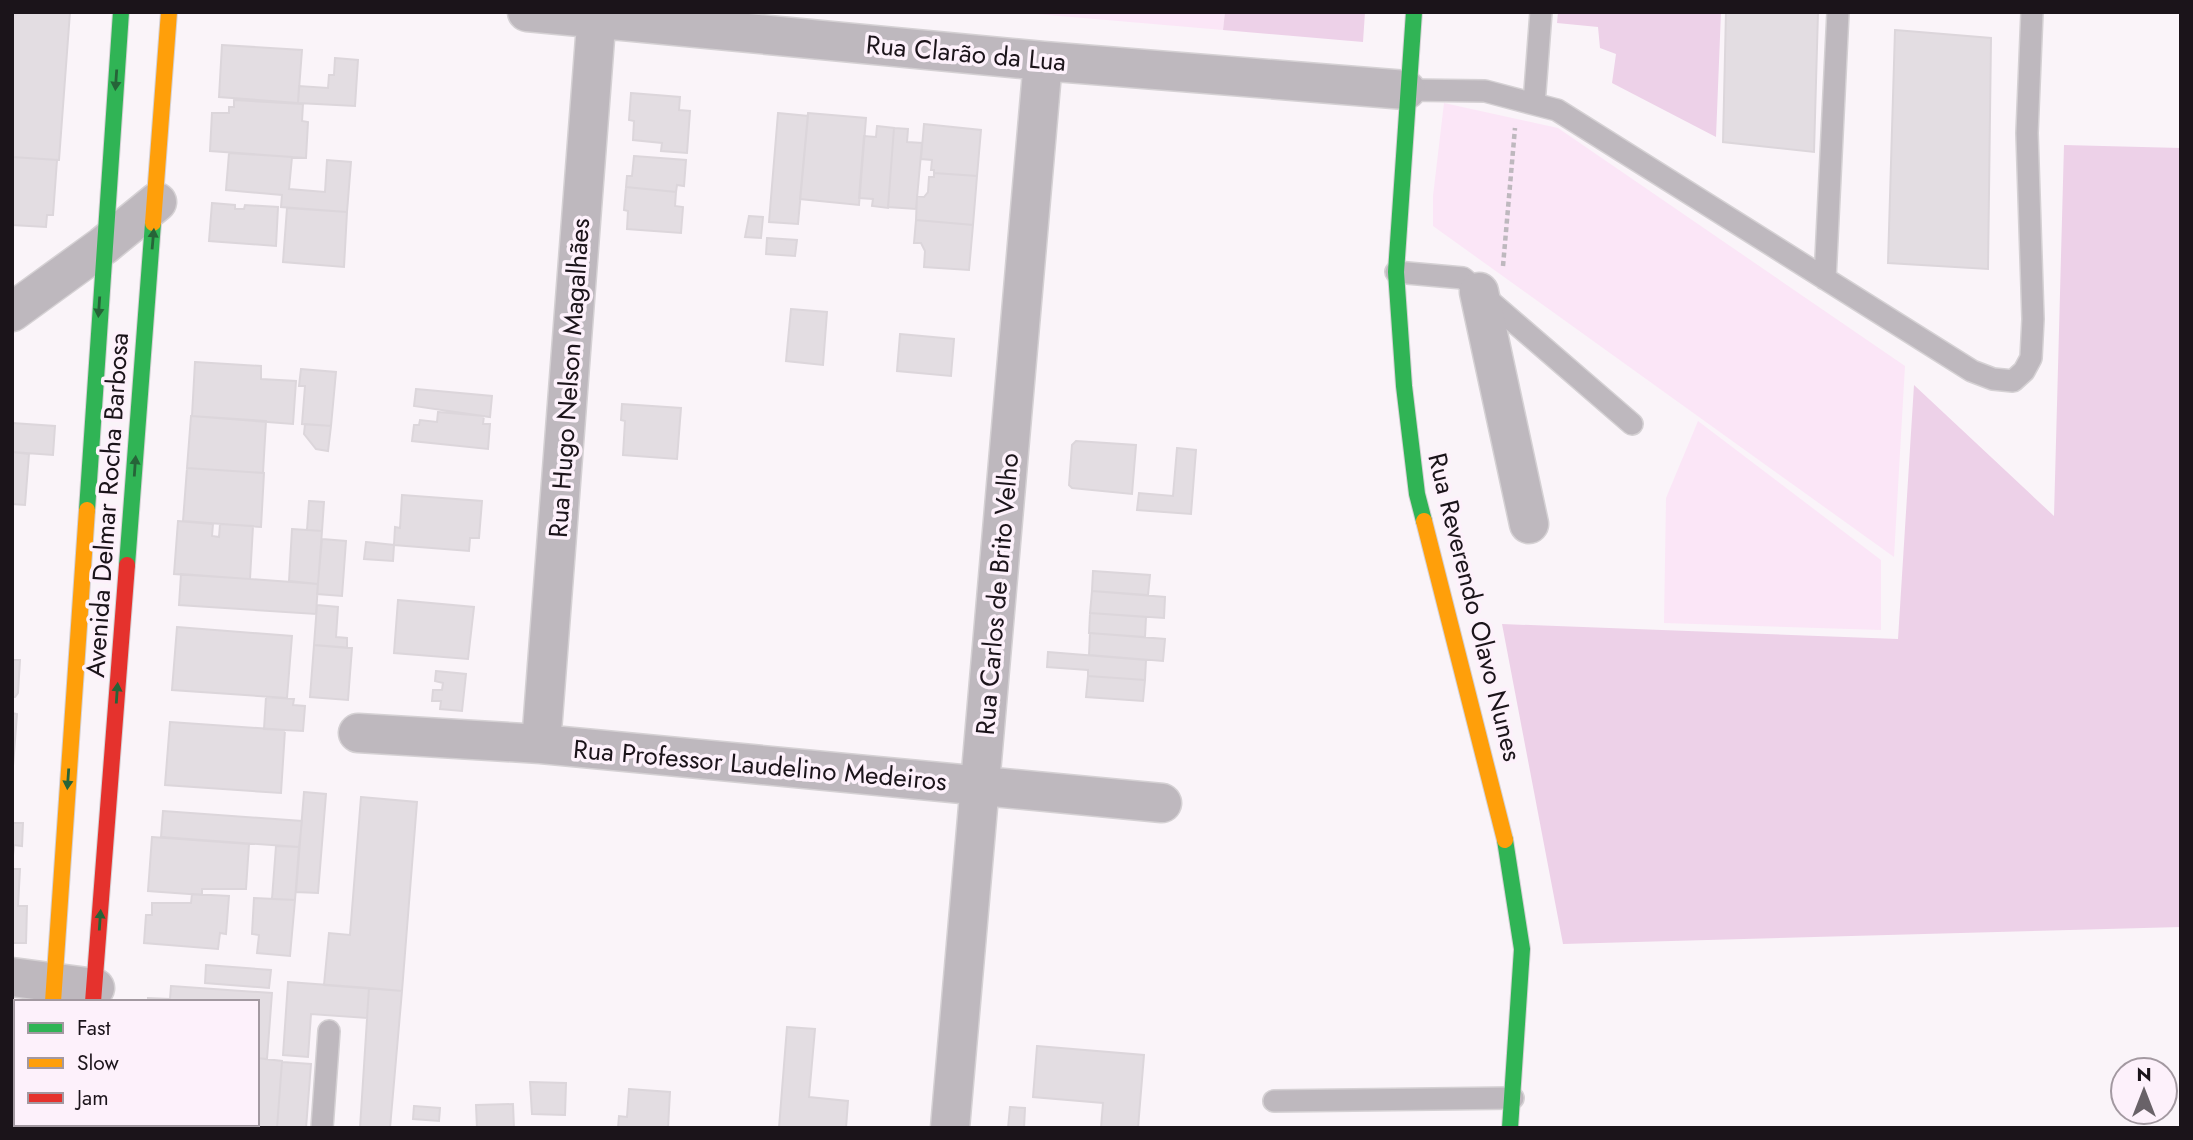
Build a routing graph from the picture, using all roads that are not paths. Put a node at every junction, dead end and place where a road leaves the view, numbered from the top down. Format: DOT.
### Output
graph roads {
  1 [pos="121,12"];
  2 [pos="169,12"];
  3 [pos="527,12"];
  4 [pos="1414,12"];
  5 [pos="1541,12"];
  6 [pos="1838,12"];
  7 [pos="2032,12"];
  8 [pos="597,15"];
  9 [pos="1044,61"];
  10 [pos="1406,90"];
  11 [pos="1526,101"];
  12 [pos="157,202"];
  13 [pos="103,246"];
  14 [pos="1395,272"];
  15 [pos="1825,279"];
  16 [pos="1489,301"];
  17 [pos="12,312"];
  18 [pos="1632,424"];
  19 [pos="1529,524"];
  20 [pos="358,733"];
  21 [pos="541,744"];
  22 [pos="980,786"];
  23 [pos="1162,803"];
  24 [pos="12,977"];
  25 [pos="53,993"];
  26 [pos="94,995"];
  27 [pos="329,1031"];
  28 [pos="1513,1098"];
  29 [pos="1273,1101"];
  30 [pos="322,1128"];
  31 [pos="950,1128"];
  32 [pos="1510,1128"];
  1 -- 13 [label="street, Avenida Delmar Rocha Barbosa, one-way"];
  2 -- 12 [label="street, Avenida Delmar Rocha Barbosa"];
  3 -- 8 [label="street, Rua Clarão da Lua"];
  4 -- 10 [label="street, Rua Reverendo Olavo Nunes"];
  5 -- 11 [label="lane"];
  6 -- 15 [label="lane"];
  7 -- 15 [label="lane"];
  8 -- 9 [label="street, Rua Clarão da Lua"];
  8 -- 21 [label="street, Rua Hugo Nelson Magalhães"];
  9 -- 10 [label="street, Rua Clarão da Lua"];
  9 -- 22 [label="street, Rua Carlos de Brito Velho"];
  10 -- 11 [label="lane"];
  10 -- 14 [label="street, Rua Reverendo Olavo Nunes"];
  11 -- 15 [label="lane"];
  12 -- 13 [label="street"];
  26 -- 12 [label="street, Avenida Delmar Rocha Barbosa, one-way"];
  13 -- 17 [label="street"];
  13 -- 25 [label="street, Avenida Delmar Rocha Barbosa, one-way"];
  14 -- 16 [label="lane"];
  14 -- 28 [label="street, Rua Reverendo Olavo Nunes"];
  16 -- 18 [label="lane"];
  16 -- 19 [label="street"];
  20 -- 21 [label="street, Rua Professor Laudelino Medeiros"];
  21 -- 22 [label="street, Rua Professor Laudelino Medeiros"];
  22 -- 23 [label="street, Rua Professor Laudelino Medeiros"];
  22 -- 31 [label="street, Rua Carlos de Brito Velho"];
  24 -- 25 [label="street"];
  25 -- 26 [label="street"];
  27 -- 30 [label="lane"];
  28 -- 29 [label="lane"];
  28 -- 32 [label="street, Rua Reverendo Olavo Nunes"];
}
